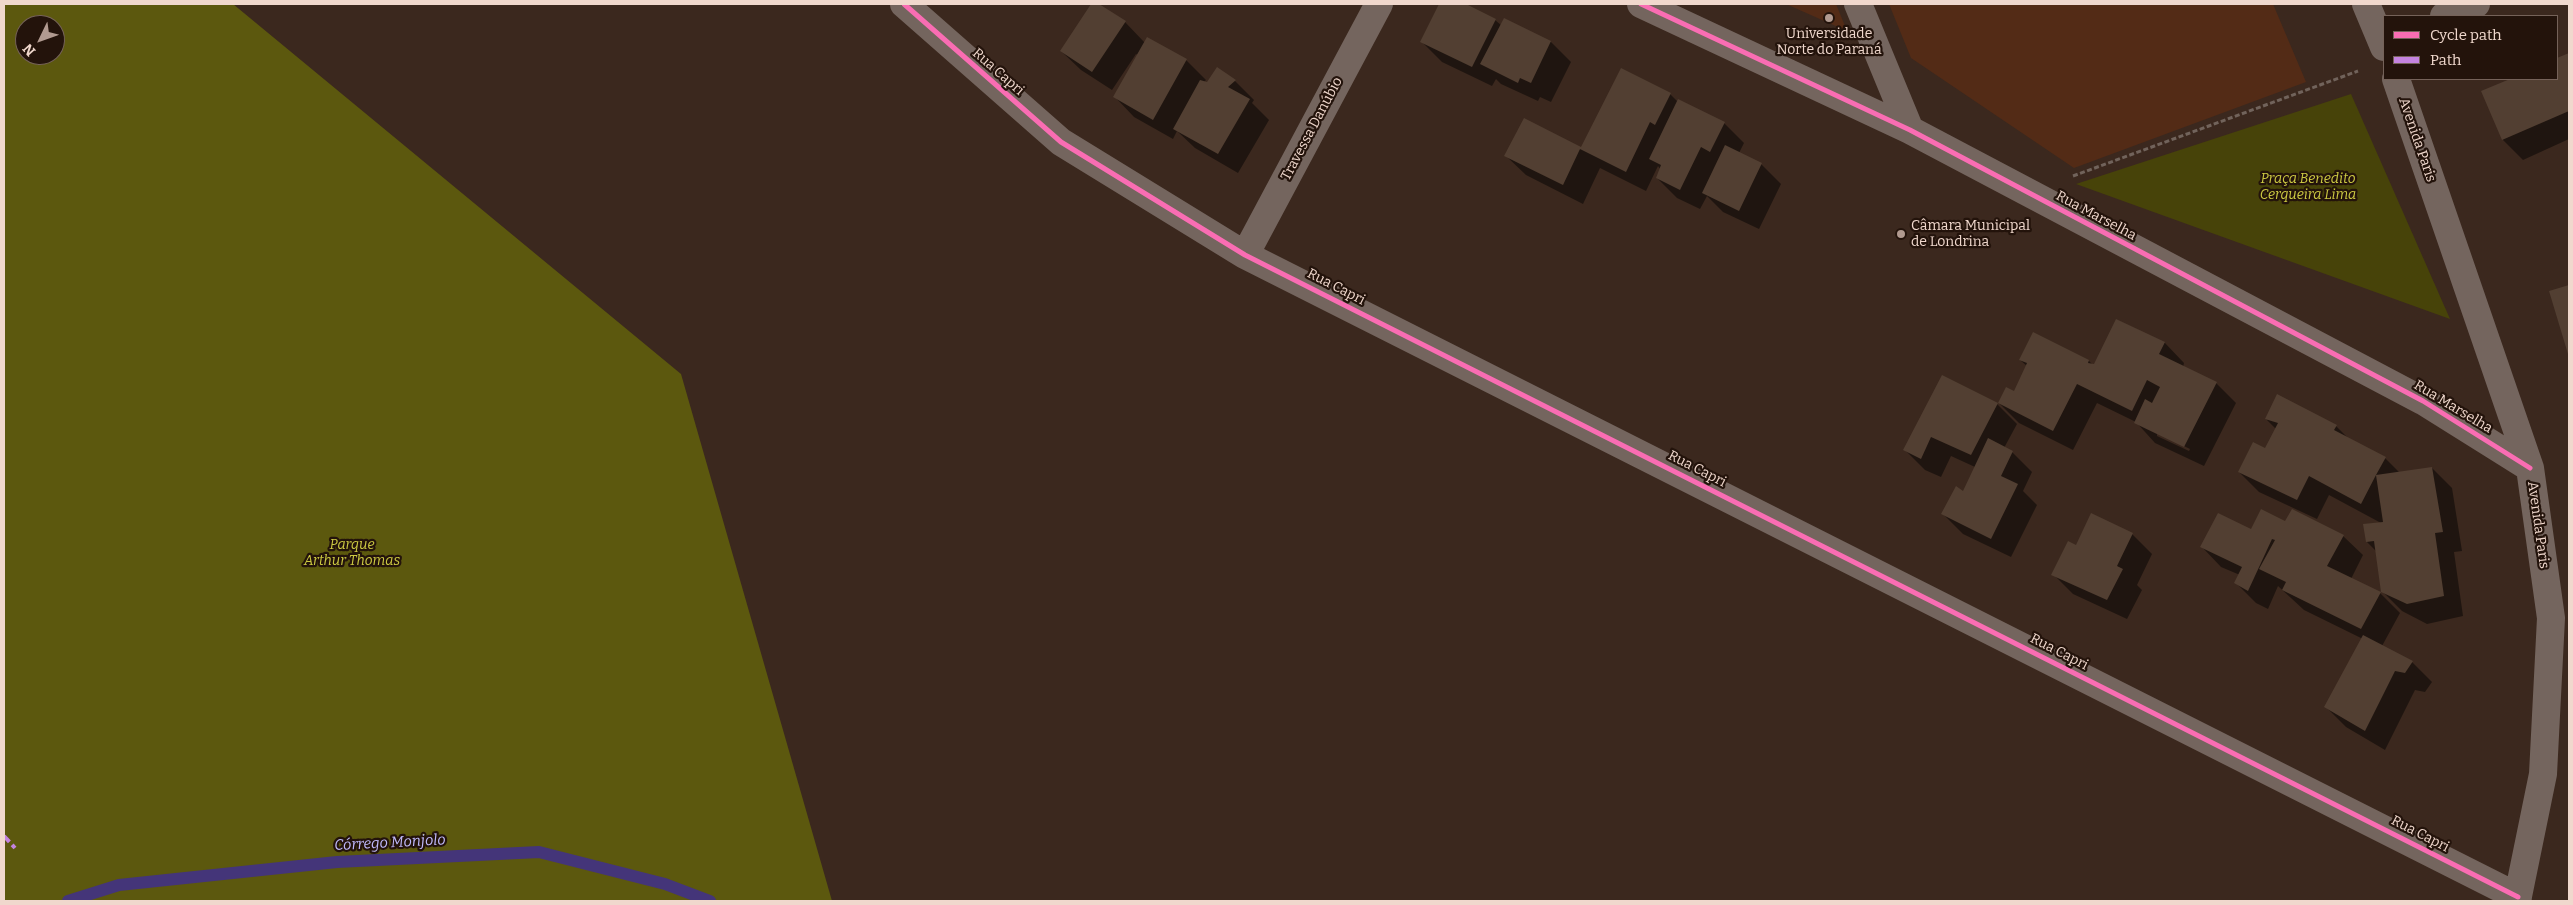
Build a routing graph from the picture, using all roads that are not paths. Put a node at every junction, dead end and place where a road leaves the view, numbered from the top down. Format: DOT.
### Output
graph roads {
  1 [pos="904,4"];
  2 [pos="1379,4"];
  3 [pos="1641,4"];
  4 [pos="1858,4"];
  5 [pos="2366,4"];
  6 [pos="2476,4"];
  7 [pos="2447,15"];
  8 [pos="2383,40"];
  9 [pos="2396,80"];
  10 [pos="1910,130"];
  11 [pos="1245,255"];
  12 [pos="2530,468"];
  13 [pos="2518,899"];
  1 -- 11 [label="street, Rua Capri"];
  2 -- 11 [label="street, Travessa Danúbio"];
  3 -- 10 [label="street, Rua Marselha"];
  4 -- 10 [label="street"];
  5 -- 8 [label="street"];
  6 -- 7 [label="street"];
  9 -- 12 [label="street, Avenida Paris"];
  10 -- 12 [label="street, Rua Marselha"];
  11 -- 13 [label="street, Rua Capri"];
  12 -- 13 [label="street, Avenida Paris"];
}
